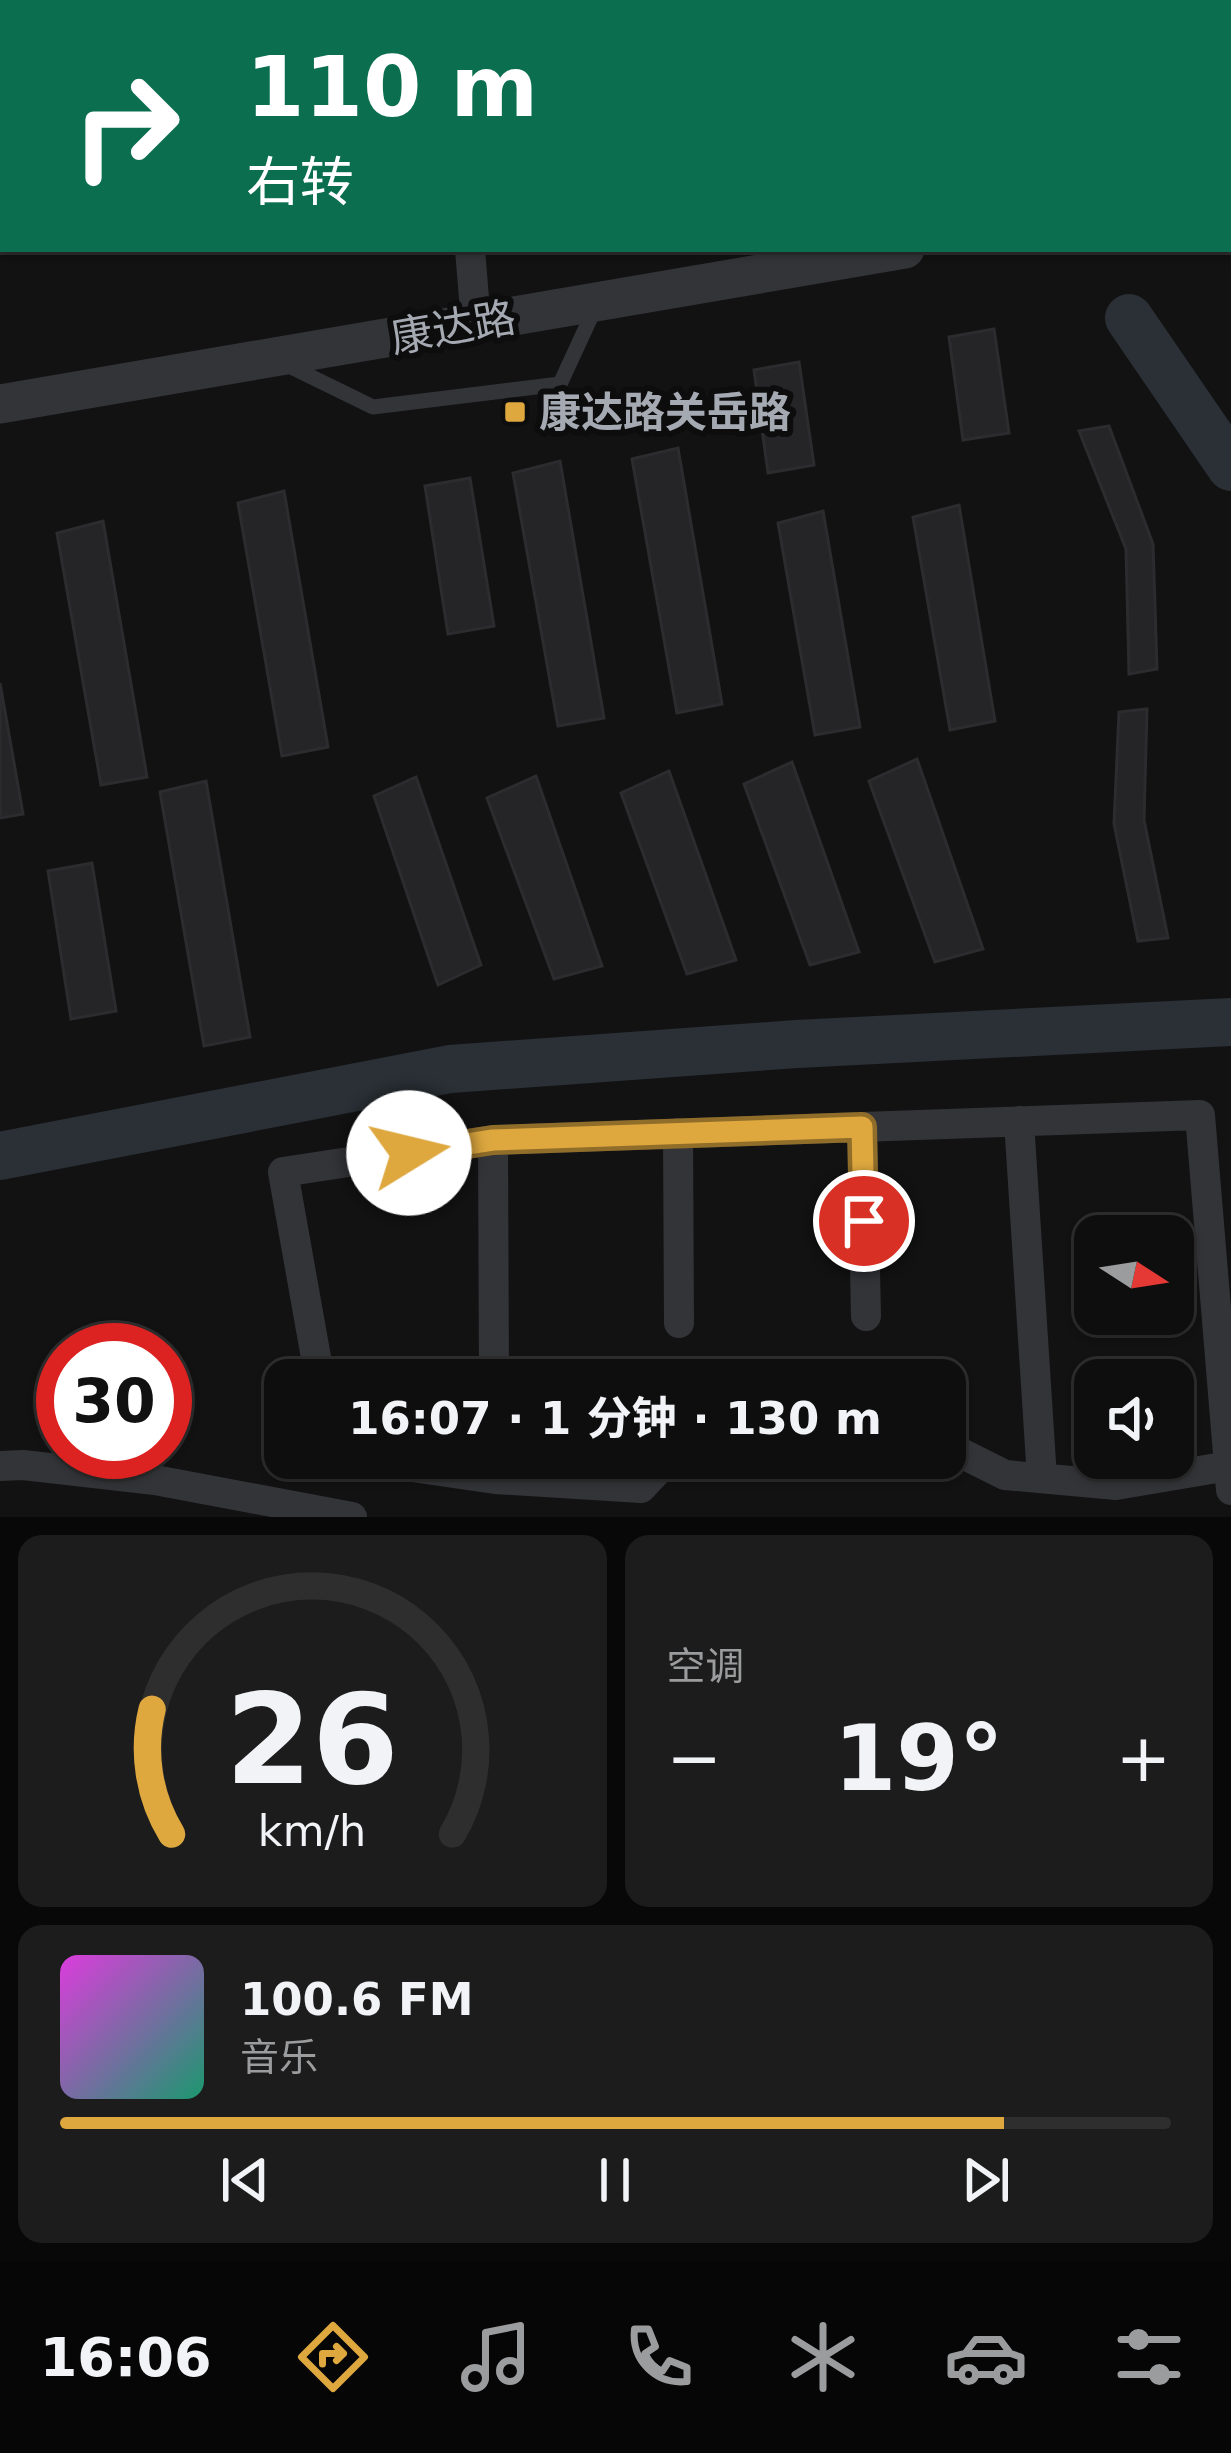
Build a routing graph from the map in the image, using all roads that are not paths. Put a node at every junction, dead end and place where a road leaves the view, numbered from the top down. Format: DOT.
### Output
graph roads {
  1 [pos="470,252"];
  2 [pos="888,252"];
  3 [pos="598,302"];
  4 [pos="476,323"];
  5 [pos="272,358"];
  6 [pos="0,404"];
  7 [pos="1019,1121"];
  8 [pos="862,1127"];
  9 [pos="677,1133"];
  10 [pos="493,1140"];
  11 [pos="1222,1264"];
  12 [pos="866,1316"];
  13 [pos="679,1324"];
  14 [pos="316,1359"];
  15 [pos="494,1359"];
  16 [pos="966,1456"];
  17 [pos="0,1466"];
  18 [pos="1042,1478"];
  19 [pos="1230,1478"];
  20 [pos="575,1479"];
  21 [pos="648,1479"];
  22 [pos="352,1517"];
  1 -- 4 [label="street"];
  2 -- 3 [label="street, 康达路"];
  3 -- 4 [label="street, 康达路"];
  3 -- 5 [label="lane"];
  4 -- 5 [label="street, 康达路"];
  5 -- 6 [label="street, 康达路"];
  7 -- 8 [label="street"];
  7 -- 11 [label="street"];
  7 -- 18 [label="street"];
  8 -- 9 [label="street"];
  8 -- 12 [label="street"];
  9 -- 10 [label="street"];
  9 -- 13 [label="street"];
  10 -- 14 [label="street"];
  10 -- 15 [label="street"];
  11 -- 19 [label="street"];
  16 -- 18 [label="street"];
  17 -- 22 [label="street"];
  18 -- 19 [label="street"];
  20 -- 21 [label="street"];
}
